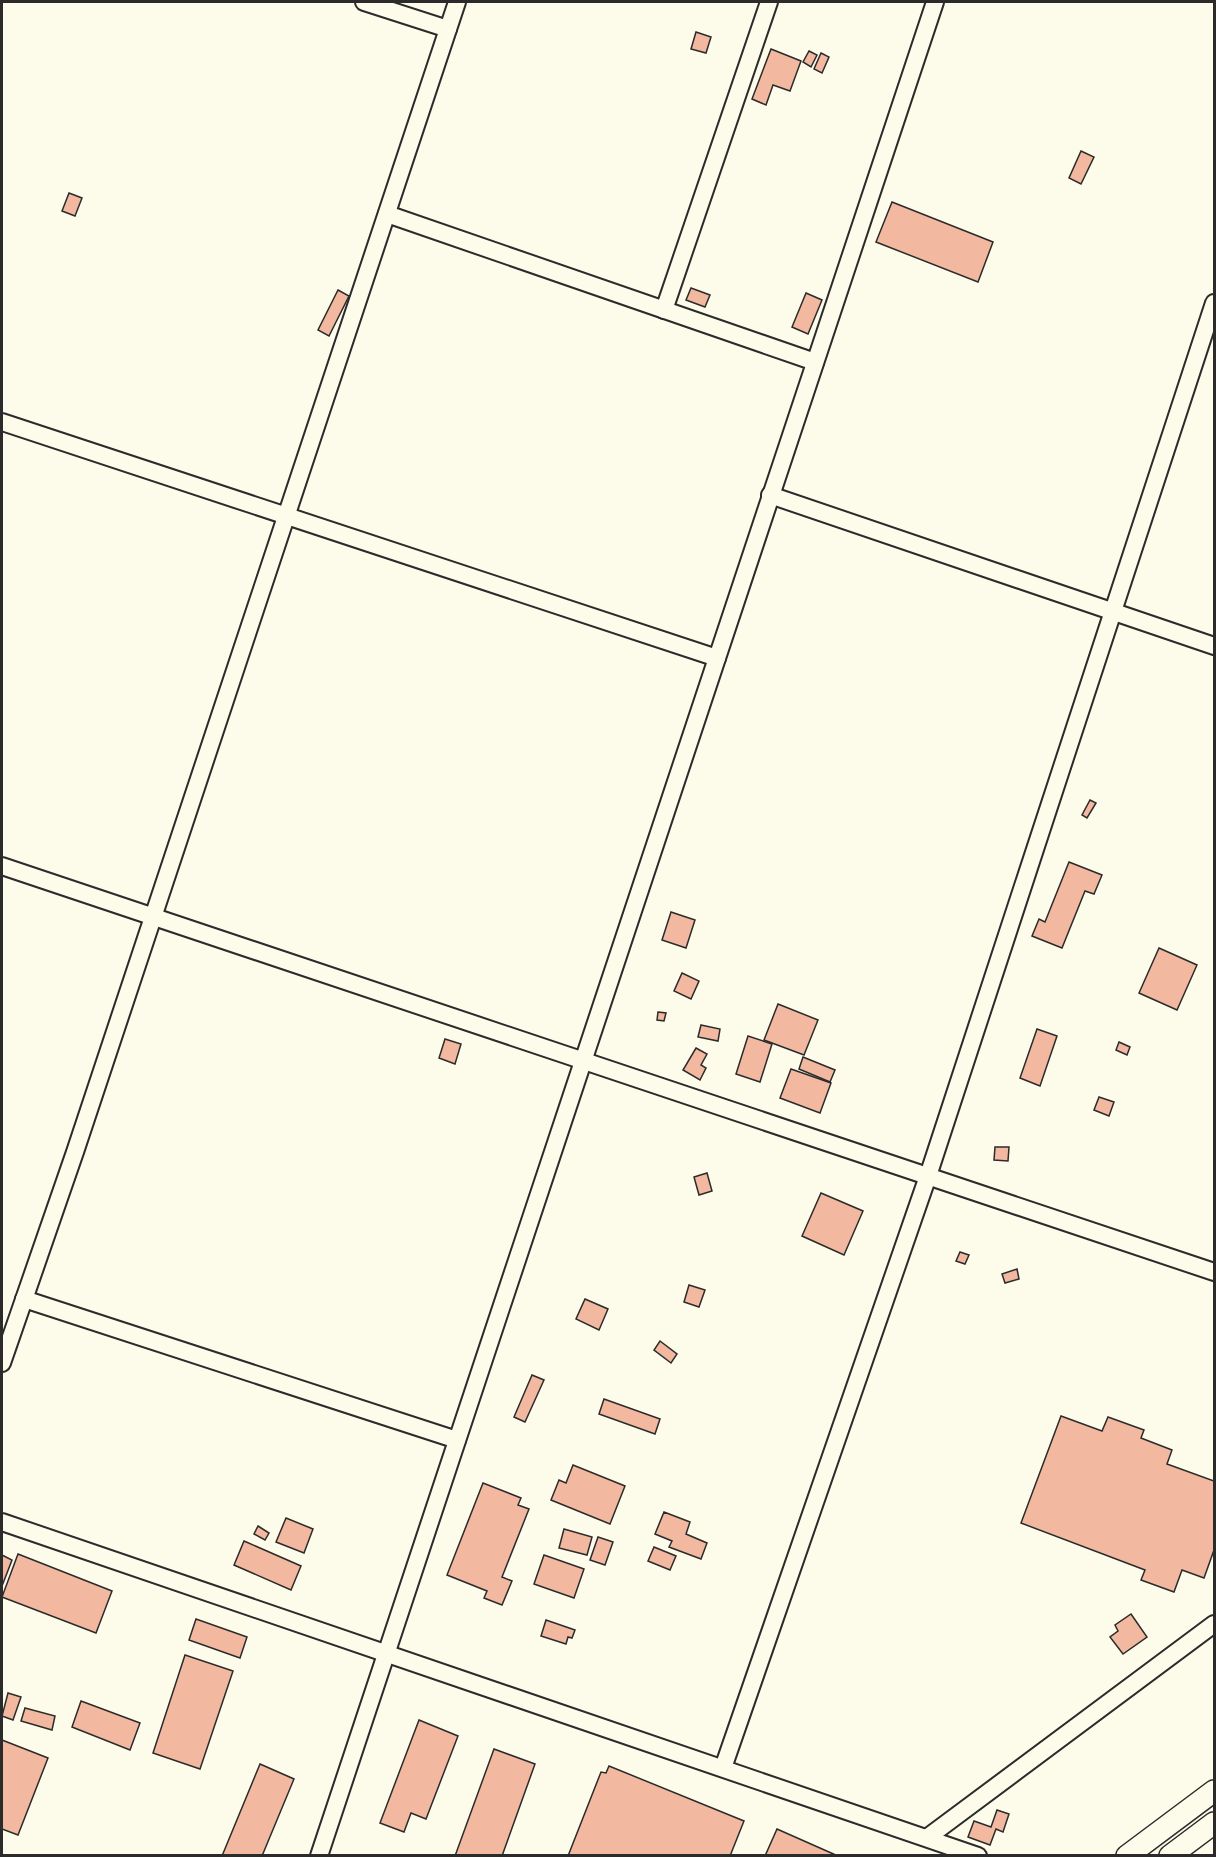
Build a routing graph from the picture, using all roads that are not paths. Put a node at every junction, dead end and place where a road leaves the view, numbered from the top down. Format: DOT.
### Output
graph roads {
  1 [pos="364,2"];
  2 [pos="458,2"];
  3 [pos="769,2"];
  4 [pos="935,2"];
  5 [pos="448,29"];
  6 [pos="387,214"];
  7 [pos="1215,303"];
  8 [pos="664,310"];
  9 [pos="815,362"];
  10 [pos="2,422"];
  11 [pos="770,495"];
  12 [pos="286,517"];
  13 [pos="1112,613"];
  14 [pos="1215,646"];
  15 [pos="717,658"];
  16 [pos="2,866"];
  17 [pos="153,916"];
  18 [pos="584,1062"];
  19 [pos="928,1176"];
  20 [pos="1215,1272"];
  21 [pos="24,1299"];
  22 [pos="2,1363"];
  23 [pos="457,1440"];
  24 [pos="2,1522"];
  25 [pos="1215,1624"];
  26 [pos="387,1653"];
  27 [pos="723,1768"];
  28 [pos="1215,1791"];
  29 [pos="1215,1823"];
  30 [pos="928,1837"];
  31 [pos="319,1856"];
  32 [pos="978,1856"];
  33 [pos="1127,1856"];
  34 [pos="1170,1856"];
  1 -- 5 [label="lane"];
  2 -- 5 [label="lane"];
  3 -- 8 [label="lane"];
  4 -- 9 [label="lane"];
  5 -- 6 [label="lane"];
  6 -- 8 [label="lane"];
  6 -- 12 [label="lane"];
  7 -- 13 [label="lane"];
  8 -- 9 [label="lane"];
  9 -- 11 [label="lane"];
  10 -- 12 [label="lane"];
  11 -- 13 [label="lane"];
  11 -- 15 [label="lane"];
  12 -- 15 [label="lane"];
  12 -- 17 [label="lane"];
  13 -- 14 [label="lane"];
  13 -- 19 [label="lane"];
  15 -- 18 [label="lane"];
  16 -- 17 [label="lane"];
  17 -- 18 [label="lane"];
  17 -- 21 [label="lane"];
  18 -- 19 [label="lane"];
  18 -- 23 [label="lane"];
  19 -- 20 [label="lane"];
  19 -- 27 [label="lane"];
  21 -- 22 [label="lane"];
  21 -- 23 [label="lane"];
  23 -- 26 [label="lane"];
  24 -- 26 [label="lane"];
  25 -- 30 [label="lane"];
  26 -- 27 [label="lane"];
  26 -- 31 [label="lane"];
  27 -- 30 [label="lane"];
  28 -- 33 [label="main road"];
  29 -- 34 [label="main road"];
  30 -- 32 [label="lane"];
}
